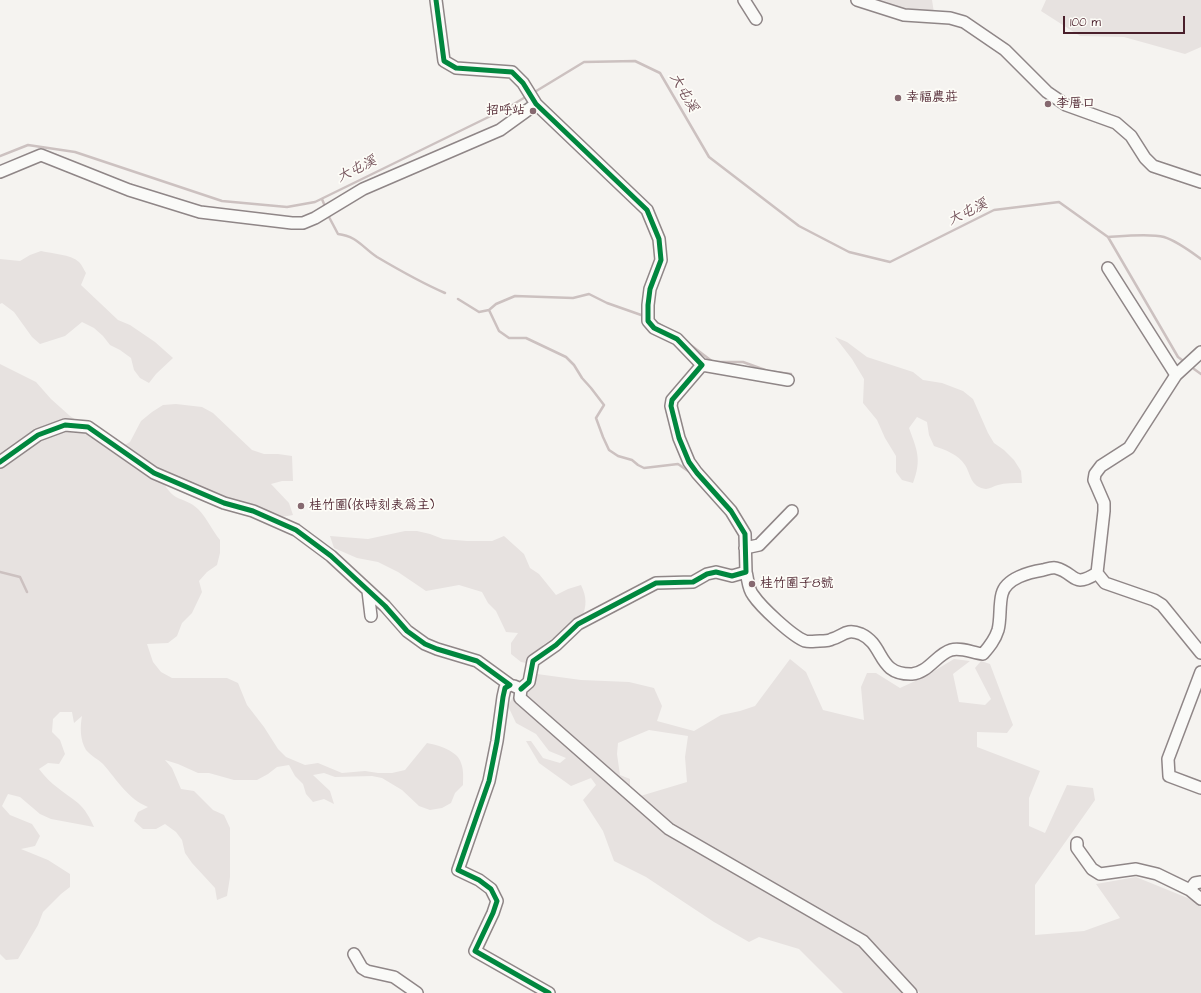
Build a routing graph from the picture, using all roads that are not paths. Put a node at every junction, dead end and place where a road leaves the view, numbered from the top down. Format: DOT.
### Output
graph roads {
  1 [pos="436,0"];
  2 [pos="744,0"];
  3 [pos="857,0"];
  4 [pos="756,19"];
  5 [pos="535,102"];
  6 [pos="0,172"];
  7 [pos="1201,182"];
  8 [pos="1108,268"];
  9 [pos="1201,352"];
  10 [pos="702,365"];
  11 [pos="1176,375"];
  12 [pos="788,380"];
  13 [pos="0,462"];
  14 [pos="792,511"];
  15 [pos="745,548"];
  16 [pos="746,572"];
  17 [pos="1097,573"];
  18 [pos="368,591"];
  19 [pos="371,616"];
  20 [pos="1201,653"];
  21 [pos="1201,672"];
  22 [pos="515,687"];
  23 [pos="1201,788"];
  24 [pos="1077,844"];
  25 [pos="1201,882"];
  26 [pos="1190,890"];
  27 [pos="1201,900"];
  28 [pos="354,954"];
  29 [pos="417,993"];
  30 [pos="549,993"];
  31 [pos="911,993"];
  1 -- 5 [label="street"];
  2 -- 4 [label="street"];
  3 -- 7 [label="street"];
  5 -- 6 [label="street"];
  5 -- 10 [label="street"];
  8 -- 11 [label="street"];
  9 -- 11 [label="street"];
  10 -- 12 [label="street"];
  10 -- 15 [label="street"];
  11 -- 17 [label="street"];
  13 -- 18 [label="street"];
  14 -- 15 [label="street"];
  15 -- 16 [label="street"];
  16 -- 17 [label="street"];
  16 -- 22 [label="street"];
  17 -- 20 [label="street"];
  18 -- 19 [label="street"];
  18 -- 22 [label="street"];
  21 -- 23 [label="street"];
  22 -- 30 [label="street"];
  22 -- 31 [label="street"];
  24 -- 26 [label="street"];
  25 -- 26 [label="street"];
  26 -- 27 [label="street"];
  28 -- 29 [label="street"];
}
